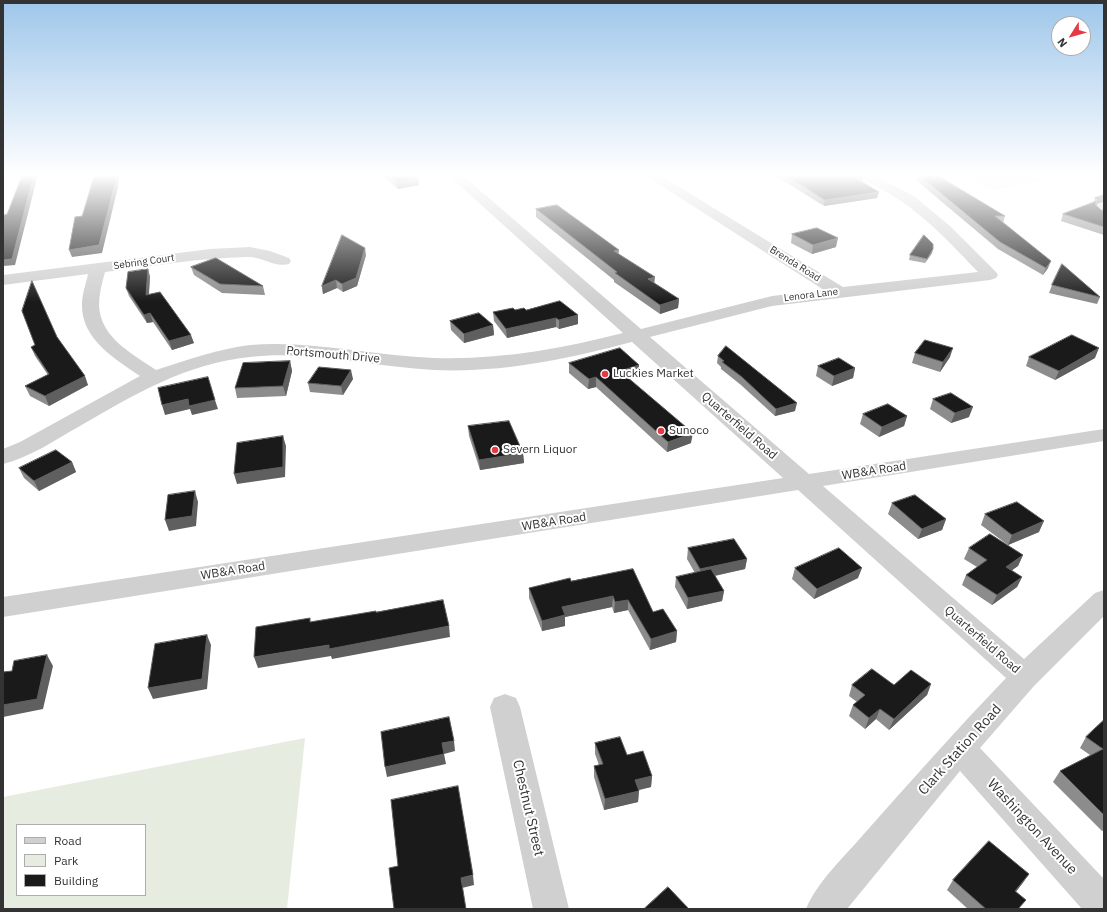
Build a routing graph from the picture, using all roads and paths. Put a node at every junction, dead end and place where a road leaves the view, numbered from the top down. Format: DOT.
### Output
graph roads {
  1 [pos="501,217"];
  2 [pos="718,217"];
  3 [pos="932,217"];
  4 [pos="283,261"];
  5 [pos="98,268"];
  6 [pos="3,280"];
  7 [pos="839,292"];
  8 [pos="636,336"];
  9 [pos="154,377"];
  10 [pos="1104,435"];
  11 [pos="3,457"];
  12 [pos="803,483"];
  13 [pos="1104,600"];
  14 [pos="3,607"];
  15 [pos="1025,677"];
  16 [pos="505,707"];
  17 [pos="960,748"];
  18 [pos="1104,906"];
  19 [pos="551,909"];
  20 [pos="824,909"];
  1 -- 8 [label="street, Quarterfield Road"];
  2 -- 7 [label="street, Brenda Road"];
  3 -- 7 [label="street, Lenora Lane"];
  4 -- 5 [label="street, Sebring Court"];
  5 -- 6 [label="street, Sebring Court"];
  5 -- 9 [label="street"];
  7 -- 8 [label="street, Lenora Lane"];
  8 -- 9 [label="street, Portsmouth Drive"];
  8 -- 12 [label="street, Quarterfield Road"];
  9 -- 11 [label="street, Portsmouth Drive"];
  10 -- 12 [label="street, WB&A Road"];
  12 -- 14 [label="street, WB&A Road"];
  12 -- 15 [label="street, Quarterfield Road"];
  13 -- 15 [label="street, Clark Station Road"];
  15 -- 17 [label="street, Clark Station Road"];
  16 -- 19 [label="street, Chestnut Street"];
  17 -- 18 [label="street, Washington Avenue"];
  17 -- 20 [label="street, Clark Station Road"];
}
